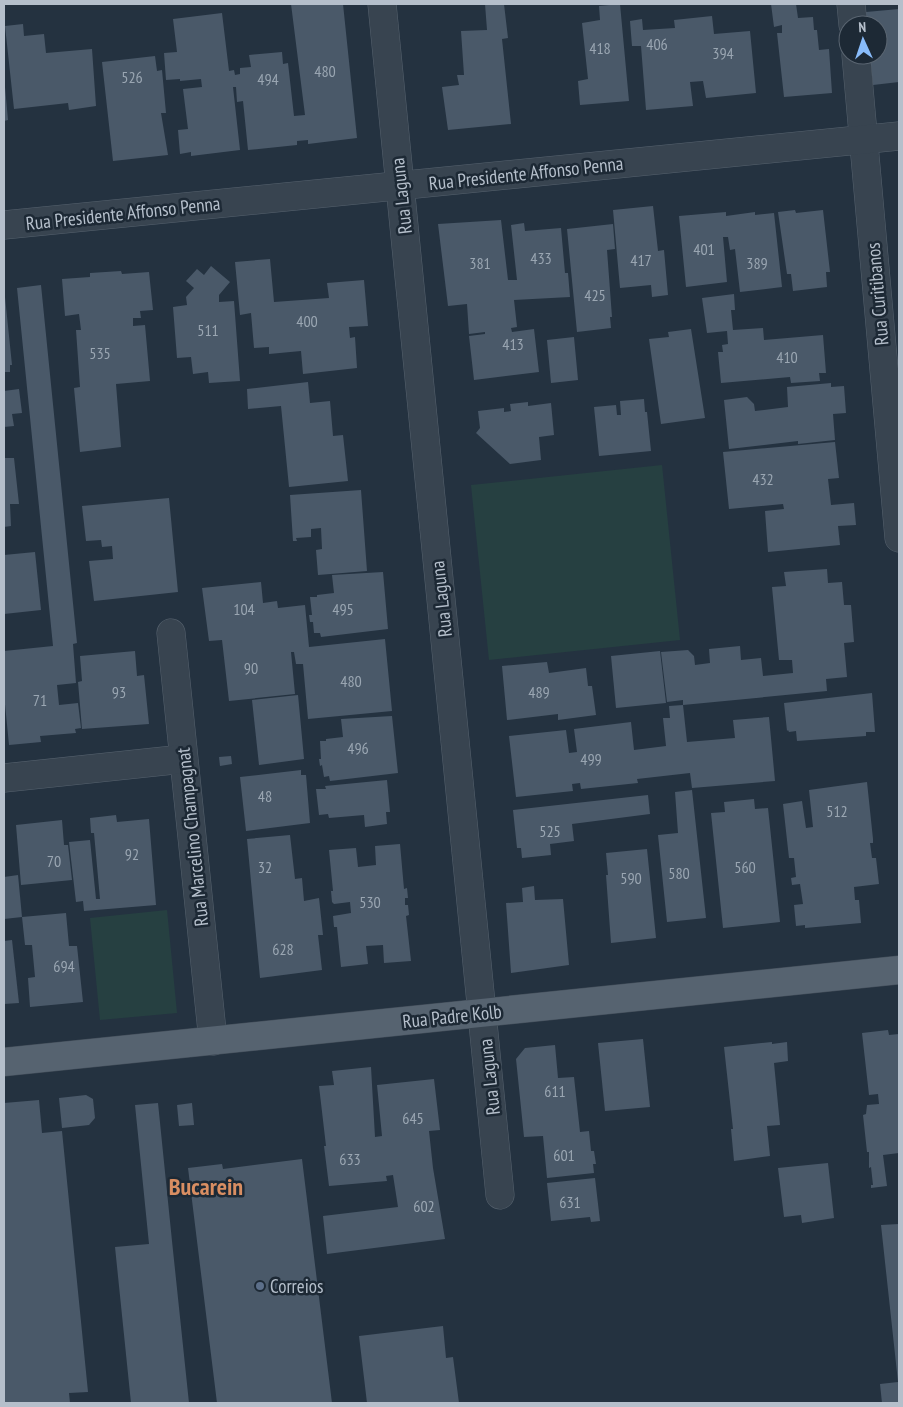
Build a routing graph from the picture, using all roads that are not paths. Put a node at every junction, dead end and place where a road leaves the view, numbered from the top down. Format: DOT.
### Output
graph roads {
  1 [pos="382,4"];
  2 [pos="857,65"];
  3 [pos="899,136"];
  4 [pos="864,140"];
  5 [pos="400,186"];
  6 [pos="4,225"];
  7 [pos="899,538"];
  8 [pos="171,632"];
  9 [pos="183,759"];
  10 [pos="4,778"];
  11 [pos="899,970"];
  12 [pos="482,1013"];
  13 [pos="213,1041"];
  14 [pos="4,1062"];
  15 [pos="500,1195"];
  1 -- 5 [label="street, Rua Laguna"];
  2 -- 4 [label="street, Rua Curitibanos"];
  3 -- 4 [label="street, Rua Presidente Affonso Penna"];
  4 -- 5 [label="street, Rua Presidente Affonso Penna"];
  4 -- 7 [label="street, Rua Curitibanos"];
  5 -- 6 [label="street, Rua Presidente Affonso Penna"];
  5 -- 12 [label="street, Rua Laguna"];
  8 -- 9 [label="street, Rua Marcelino Champagnat"];
  9 -- 10 [label="street"];
  9 -- 13 [label="street, Rua Marcelino Champagnat"];
  11 -- 12 [label="main road, Rua Padre Kolb"];
  12 -- 13 [label="main road, Rua Padre Kolb"];
  12 -- 15 [label="street, Rua Laguna"];
  13 -- 14 [label="main road, Rua Padre Kolb"];
}
